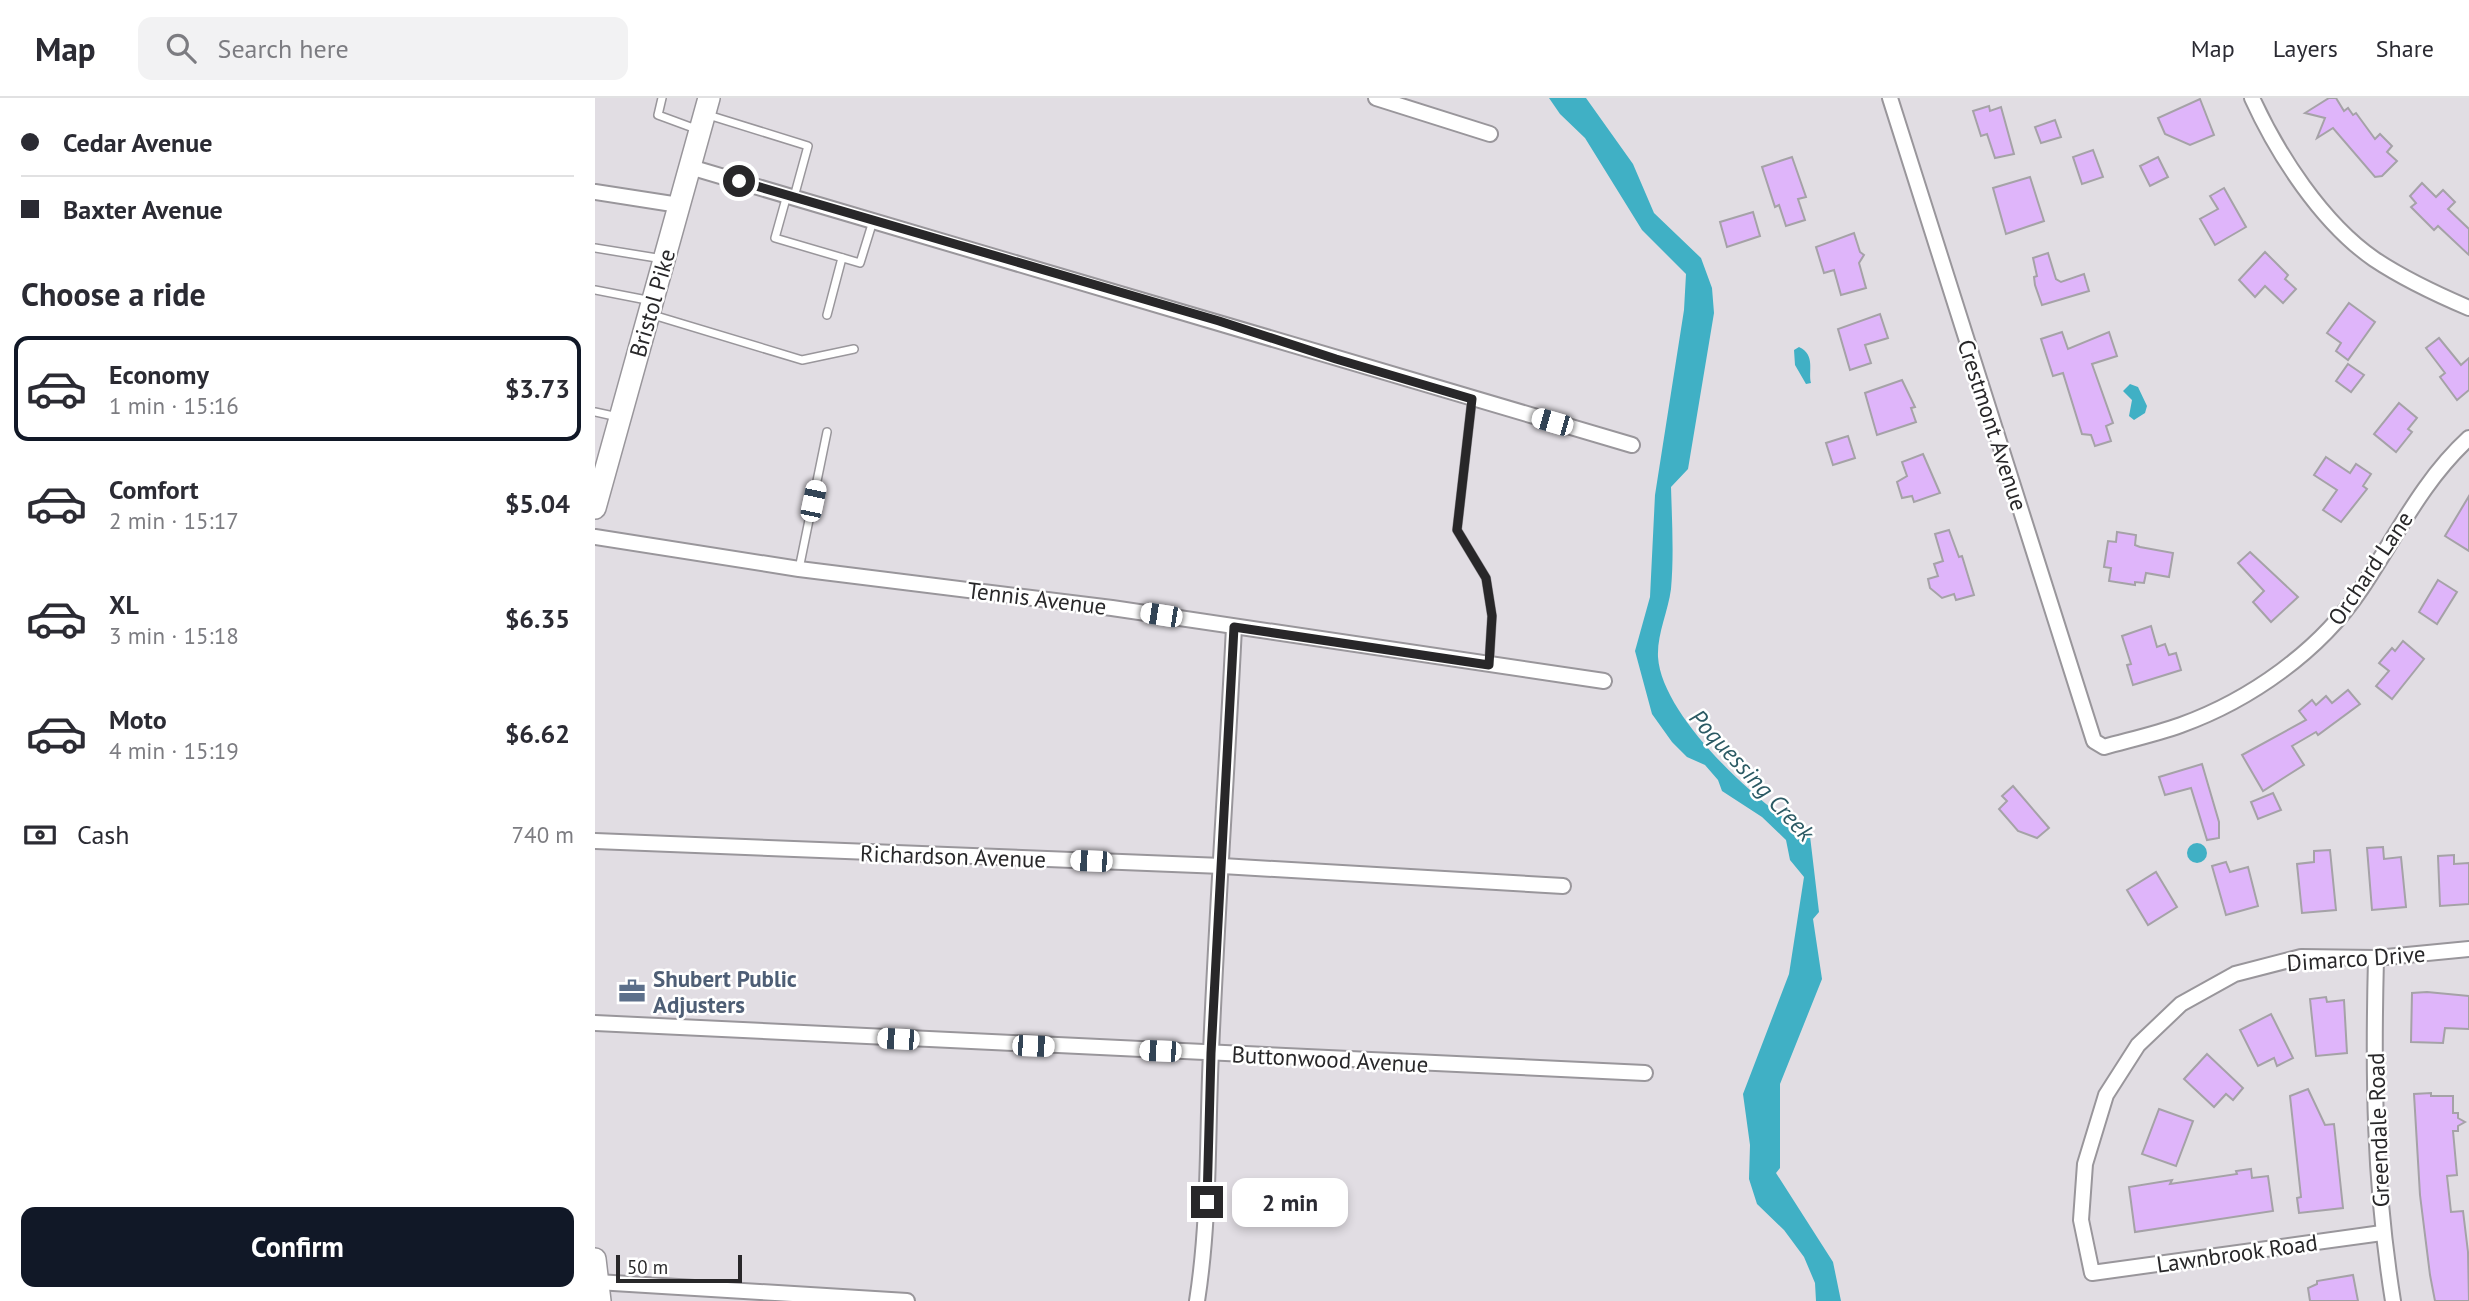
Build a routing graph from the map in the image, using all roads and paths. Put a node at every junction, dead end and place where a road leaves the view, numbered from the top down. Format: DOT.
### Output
graph roads {
  1 [pos="662,98"];
  2 [pos="1376,98"];
  3 [pos="1890,98"];
  4 [pos="2252,98"];
  5 [pos="705,114"];
  6 [pos="1490,134"];
  7 [pos="690,167"];
  8 [pos="595,192"];
  9 [pos="790,196"];
  10 [pos="679,205"];
  11 [pos="873,220"];
  12 [pos="595,248"];
  13 [pos="842,258"];
  14 [pos="664,259"];
  15 [pos="595,290"];
  16 [pos="651,307"];
  17 [pos="2469,308"];
  18 [pos="827,315"];
  19 [pos="854,349"];
  20 [pos="1472,399"];
  21 [pos="595,412"];
  22 [pos="620,417"];
  23 [pos="827,432"];
  24 [pos="2469,438"];
  25 [pos="1632,445"];
  26 [pos="595,506"];
  27 [pos="595,537"];
  28 [pos="799,569"];
  29 [pos="1234,627"];
  30 [pos="1489,665"];
  31 [pos="1604,681"];
  32 [pos="2104,747"];
  33 [pos="595,841"];
  34 [pos="1221,866"];
  35 [pos="1563,886"];
  36 [pos="2469,949"];
  37 [pos="2376,958"];
  38 [pos="595,1023"];
  39 [pos="1211,1053"];
  40 [pos="1645,1073"];
  41 [pos="2382,1233"];
  42 [pos="595,1259"];
  43 [pos="2092,1273"];
  44 [pos="599,1292"];
  45 [pos="907,1301"];
  46 [pos="1197,1301"];
  47 [pos="2393,1301"];
  1 -- 5 [label="lane"];
  2 -- 6 [label="street"];
  3 -- 32 [label="street, Crestmont Avenue"];
  4 -- 17 [label="street"];
  5 -- 7 [label="main road, Bristol Pike"];
  5 -- 9 [label="lane"];
  7 -- 9 [label="street"];
  7 -- 10 [label="main road, Bristol Pike"];
  8 -- 10 [label="street"];
  9 -- 11 [label="street"];
  9 -- 13 [label="lane"];
  10 -- 14 [label="main road, Bristol Pike"];
  11 -- 13 [label="lane"];
  11 -- 20 [label="street"];
  12 -- 14 [label="lane"];
  13 -- 18 [label="lane"];
  14 -- 16 [label="main road, Bristol Pike"];
  15 -- 16 [label="lane"];
  16 -- 19 [label="lane"];
  16 -- 22 [label="main road, Bristol Pike"];
  20 -- 25 [label="street"];
  20 -- 30 [label="lane"];
  21 -- 22 [label="lane"];
  22 -- 26 [label="main road, Bristol Pike"];
  23 -- 28 [label="lane"];
  24 -- 32 [label="street, Orchard Lane"];
  27 -- 28 [label="street, Tennis Avenue"];
  28 -- 29 [label="street, Tennis Avenue"];
  29 -- 30 [label="street, Tennis Avenue"];
  29 -- 34 [label="street"];
  30 -- 31 [label="street, Tennis Avenue"];
  33 -- 34 [label="street, Richardson Avenue"];
  34 -- 35 [label="street, Richardson Avenue"];
  34 -- 39 [label="street"];
  36 -- 37 [label="street, Dimarco Drive"];
  37 -- 41 [label="street, Greendale Road"];
  37 -- 43 [label="street, Dimarco Drive"];
  38 -- 39 [label="street, Buttonwood Avenue"];
  39 -- 40 [label="street, Buttonwood Avenue"];
  39 -- 46 [label="street"];
  41 -- 43 [label="street, Lawnbrook Road"];
  41 -- 47 [label="street, Greendale Road"];
  42 -- 44 [label="main road"];
  44 -- 45 [label="street"];
}
